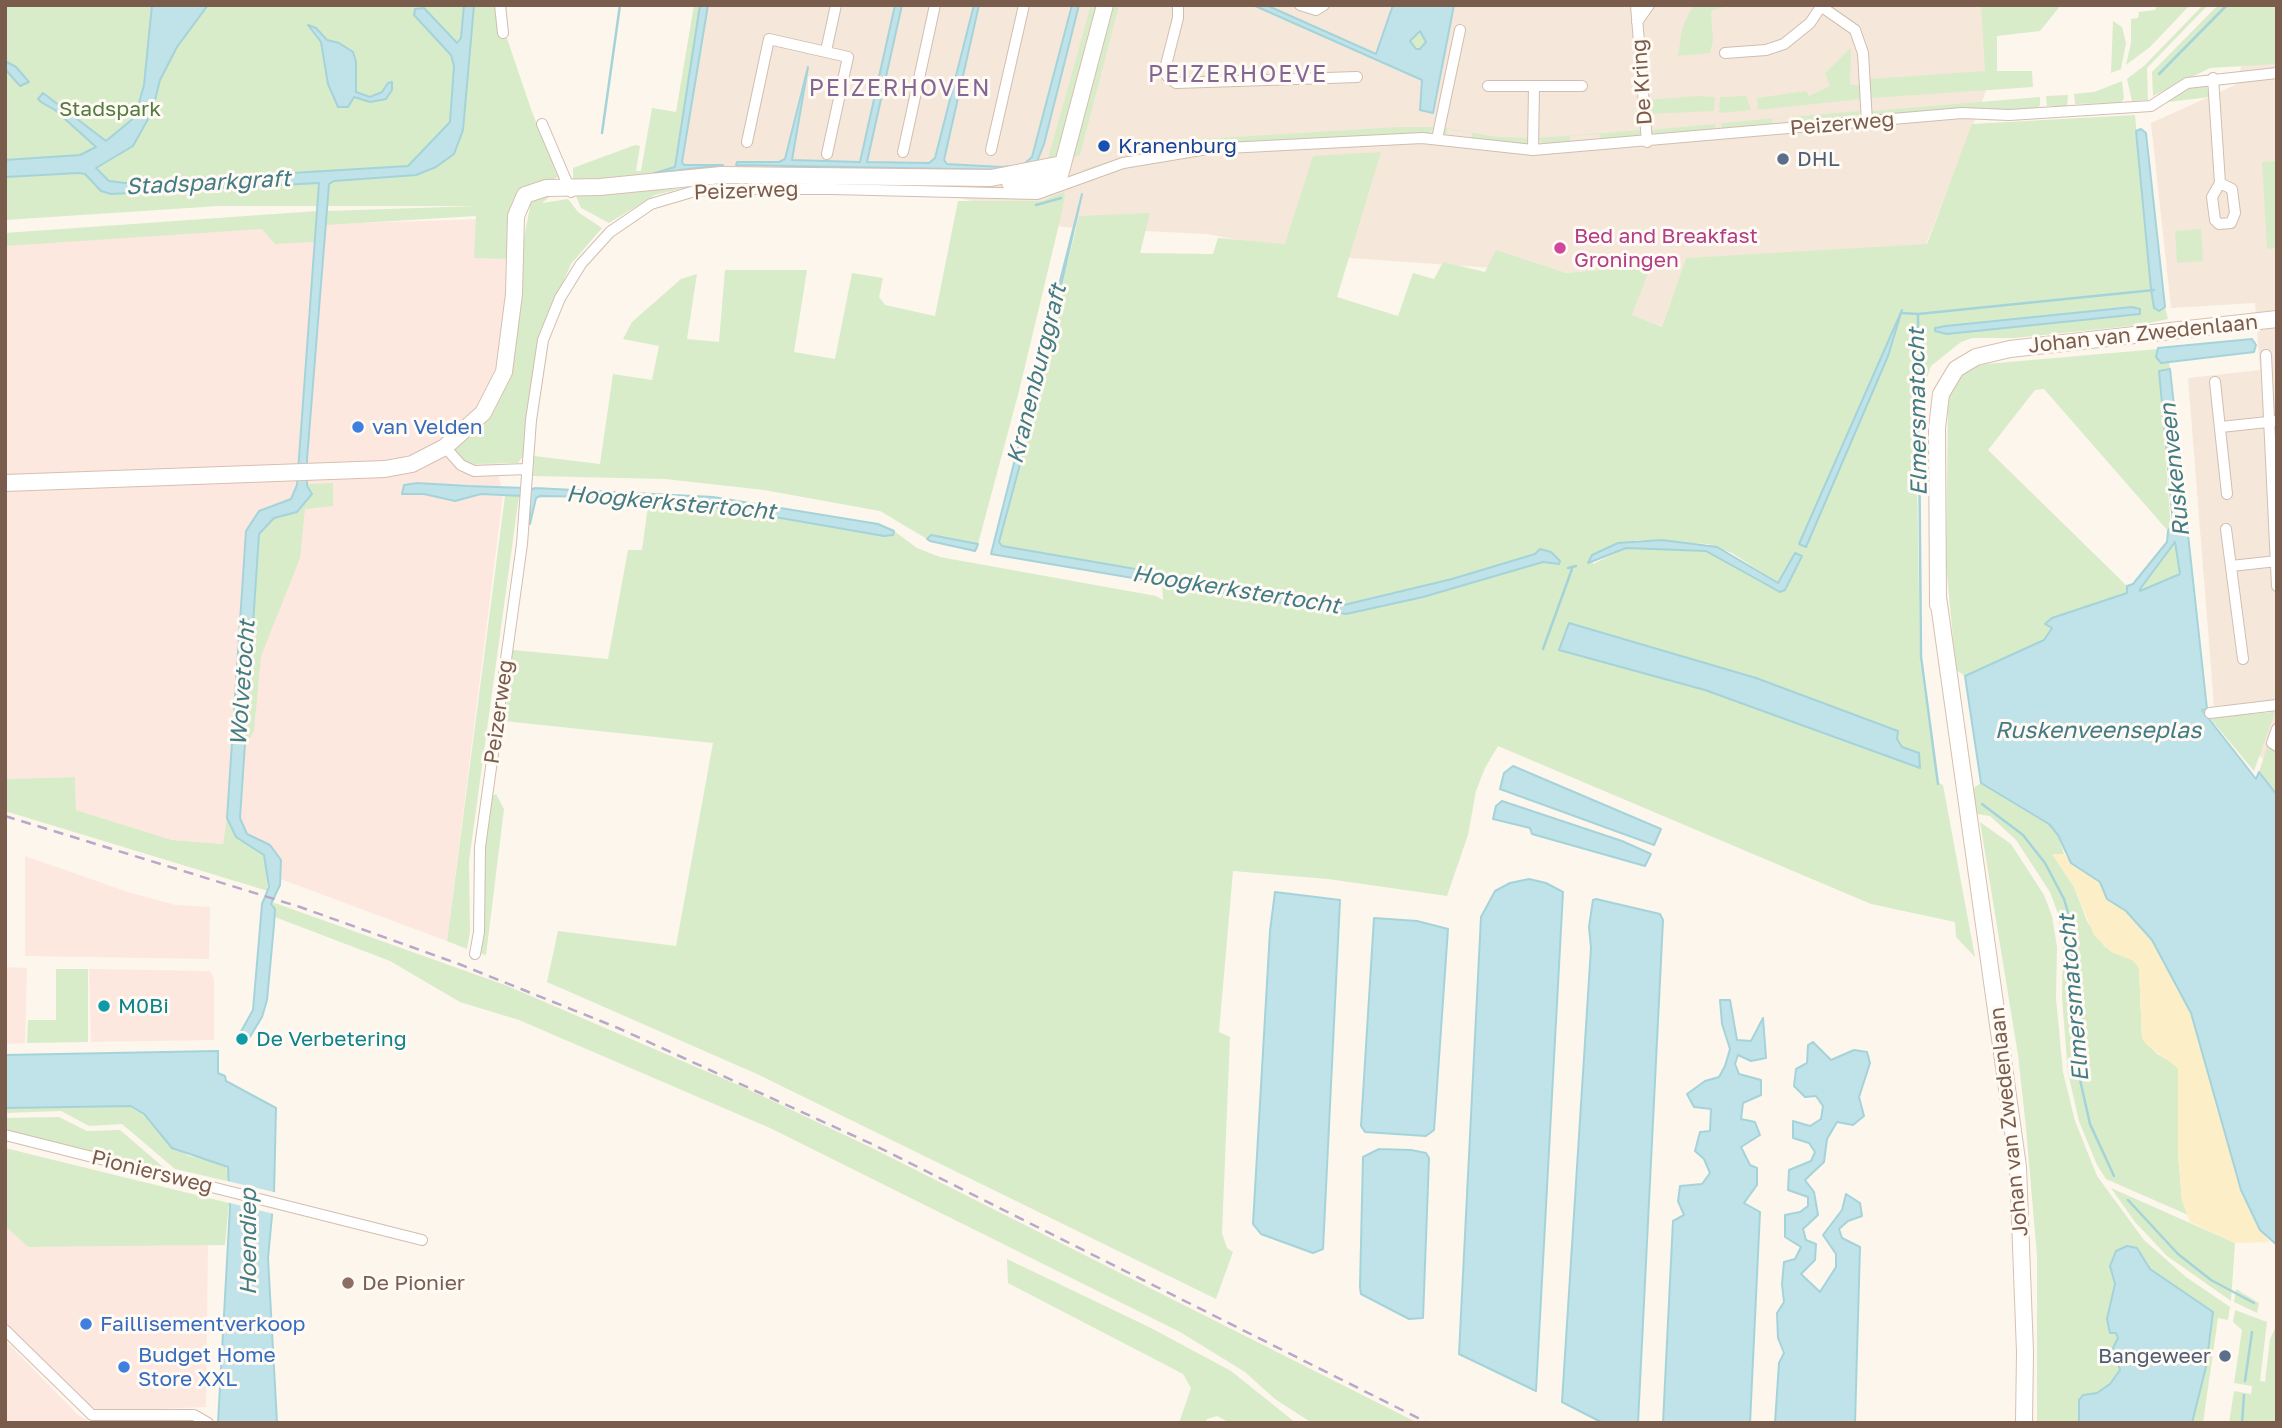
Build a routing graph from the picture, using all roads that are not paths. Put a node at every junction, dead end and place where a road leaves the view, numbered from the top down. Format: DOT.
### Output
graph roads {
  1 [pos="500,5"];
  2 [pos="836,5"];
  3 [pos="935,5"];
  4 [pos="1024,5"];
  5 [pos="1105,5"];
  6 [pos="1178,5"];
  7 [pos="1300,5"];
  8 [pos="1636,5"];
  9 [pos="1649,5"];
  10 [pos="1822,6"];
  11 [pos="1322,8"];
  12 [pos="1637,22"];
  13 [pos="1460,30"];
  14 [pos="502,33"];
  15 [pos="825,51"];
  16 [pos="1725,53"];
  17 [pos="2277,73"];
  18 [pos="1357,77"];
  19 [pos="2213,78"];
  20 [pos="1488,86"];
  21 [pos="1534,86"];
  22 [pos="1582,86"];
  23 [pos="1867,122"];
  24 [pos="542,124"];
  25 [pos="1437,139"];
  26 [pos="747,142"];
  27 [pos="1647,142"];
  28 [pos="991,150"];
  29 [pos="1533,150"];
  30 [pos="902,152"];
  31 [pos="827,154"];
  32 [pos="2220,183"];
  33 [pos="942,184"];
  34 [pos="570,190"];
  35 [pos="2277,319"];
  36 [pos="2266,355"];
  37 [pos="2215,382"];
  38 [pos="2273,421"];
  39 [pos="2221,427"];
  40 [pos="445,447"];
  41 [pos="527,469"];
  42 [pos="5,483"];
  43 [pos="2227,494"];
  44 [pos="2226,529"];
  45 [pos="2276,561"];
  46 [pos="2231,566"];
  47 [pos="2277,586"];
  48 [pos="2243,659"];
  49 [pos="2277,705"];
  50 [pos="2210,713"];
  51 [pos="2277,729"];
  52 [pos="2277,746"];
  53 [pos="475,954"];
  54 [pos="5,1135"];
  55 [pos="422,1240"];
  56 [pos="5,1330"];
  57 [pos="208,1423"];
  58 [pos="2024,1423"];
  1 -- 14 [label="street"];
  2 -- 15 [label="street"];
  3 -- 30 [label="street"];
  4 -- 28 [label="street"];
  5 -- 33 [label="street, Peizerweg"];
  6 -- 18 [label="street"];
  7 -- 11 [label="street"];
  8 -- 12 [label="street, De Kring"];
  9 -- 12 [label="street, De Kring"];
  10 -- 16 [label="street"];
  10 -- 23 [label="street"];
  12 -- 27 [label="street, De Kring"];
  13 -- 25 [label="street"];
  15 -- 26 [label="street"];
  15 -- 31 [label="street"];
  17 -- 19 [label="street"];
  19 -- 23 [label="street, Peizerweg"];
  19 -- 32 [label="street"];
  20 -- 21 [label="street"];
  21 -- 22 [label="street"];
  21 -- 29 [label="street"];
  23 -- 27 [label="street, Peizerweg"];
  24 -- 34 [label="street"];
  25 -- 29 [label="street, Peizerweg"];
  25 -- 33 [label="street, Peizerweg"];
  27 -- 29 [label="street, Peizerweg"];
  33 -- 34 [label="street, Peizerweg"];
  33 -- 41 [label="street, Peizerweg"];
  34 -- 40 [label="street, Peizerweg"];
  35 -- 58 [label="street, Johan van Zwedenlaan"];
  36 -- 38 [label="street"];
  37 -- 39 [label="street"];
  38 -- 39 [label="street"];
  38 -- 45 [label="street"];
  39 -- 43 [label="street"];
  40 -- 41 [label="street"];
  40 -- 42 [label="street, Peizerweg"];
  41 -- 53 [label="street, Peizerweg"];
  44 -- 46 [label="street"];
  45 -- 46 [label="street"];
  45 -- 47 [label="street"];
  46 -- 48 [label="street"];
  49 -- 50 [label="street"];
  51 -- 52 [label="street"];
  54 -- 55 [label="street, Pioniersweg"];
  56 -- 57 [label="street"];
}
